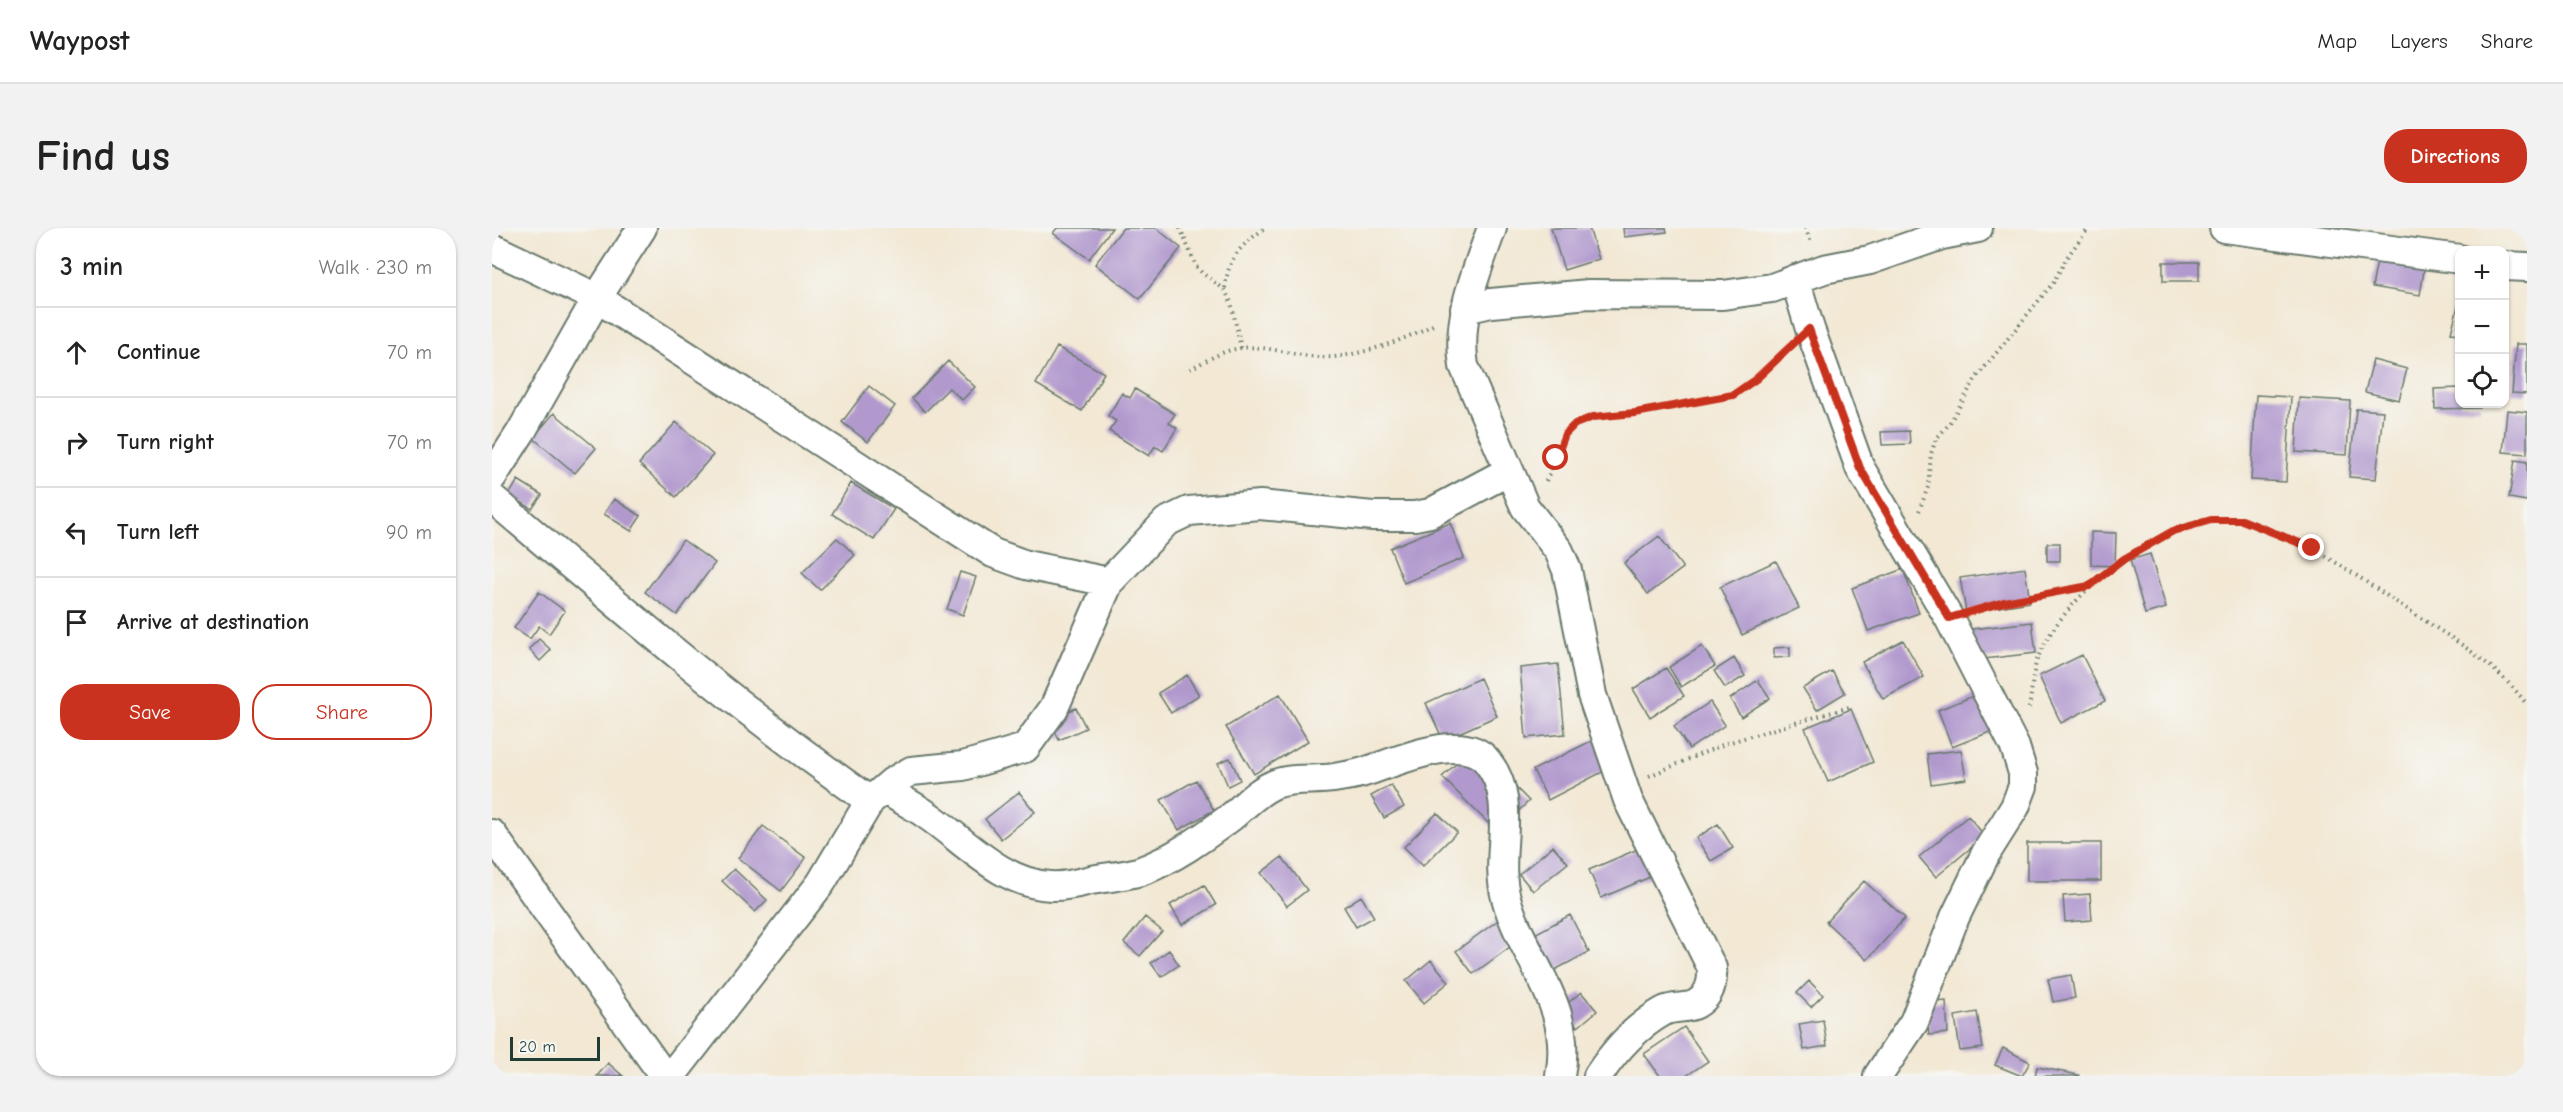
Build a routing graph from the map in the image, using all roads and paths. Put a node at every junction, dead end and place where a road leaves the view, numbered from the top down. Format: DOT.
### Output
graph roads {
  1 [pos="642,228"];
  2 [pos="1180,228"];
  3 [pos="1265,228"];
  4 [pos="1978,228"];
  5 [pos="2089,228"];
  6 [pos="2224,228"];
  7 [pos="1487,233"];
  8 [pos="492,248"];
  9 [pos="2455,258"];
  10 [pos="2509,266"];
  11 [pos="2527,267"];
  12 [pos="1795,279"];
  13 [pos="1224,289"];
  14 [pos="597,298"];
  15 [pos="1465,309"];
  16 [pos="1809,329"];
  17 [pos="1241,348"];
  18 [pos="1190,369"];
  19 [pos="1509,471"];
  20 [pos="492,477"];
  21 [pos="492,498"];
  22 [pos="1541,528"];
  23 [pos="1905,542"];
  24 [pos="1109,582"];
  25 [pos="2089,586"];
  26 [pos="1949,618"];
  27 [pos="2527,705"];
  28 [pos="1853,706"];
  29 [pos="2028,713"];
  30 [pos="1624,787"];
  31 [pos="877,795"];
  32 [pos="492,834"];
  33 [pos="664,1076"];
  34 [pos="671,1076"];
  35 [pos="1560,1076"];
  36 [pos="1598,1076"];
  37 [pos="1878,1076"];
  1 -- 14 [label="street"];
  2 -- 13 [label="path"];
  3 -- 13 [label="path"];
  4 -- 12 [label="street"];
  5 -- 23 [label="path"];
  6 -- 9 [label="street"];
  7 -- 15 [label="street"];
  8 -- 14 [label="street"];
  10 -- 11 [label="street"];
  12 -- 15 [label="street"];
  12 -- 16 [label="street"];
  13 -- 17 [label="path"];
  14 -- 20 [label="street"];
  14 -- 24 [label="street"];
  15 -- 17 [label="path"];
  15 -- 19 [label="street"];
  16 -- 22 [label="path"];
  16 -- 23 [label="street"];
  17 -- 18 [label="path"];
  19 -- 22 [label="street"];
  19 -- 24 [label="street"];
  21 -- 31 [label="street"];
  22 -- 30 [label="street"];
  23 -- 26 [label="street"];
  24 -- 31 [label="street"];
  25 -- 26 [label="path"];
  25 -- 27 [label="path"];
  25 -- 29 [label="path"];
  26 -- 37 [label="street"];
  28 -- 30 [label="path"];
  30 -- 36 [label="street"];
  31 -- 34 [label="street"];
  31 -- 35 [label="street"];
  32 -- 33 [label="street"];
}
